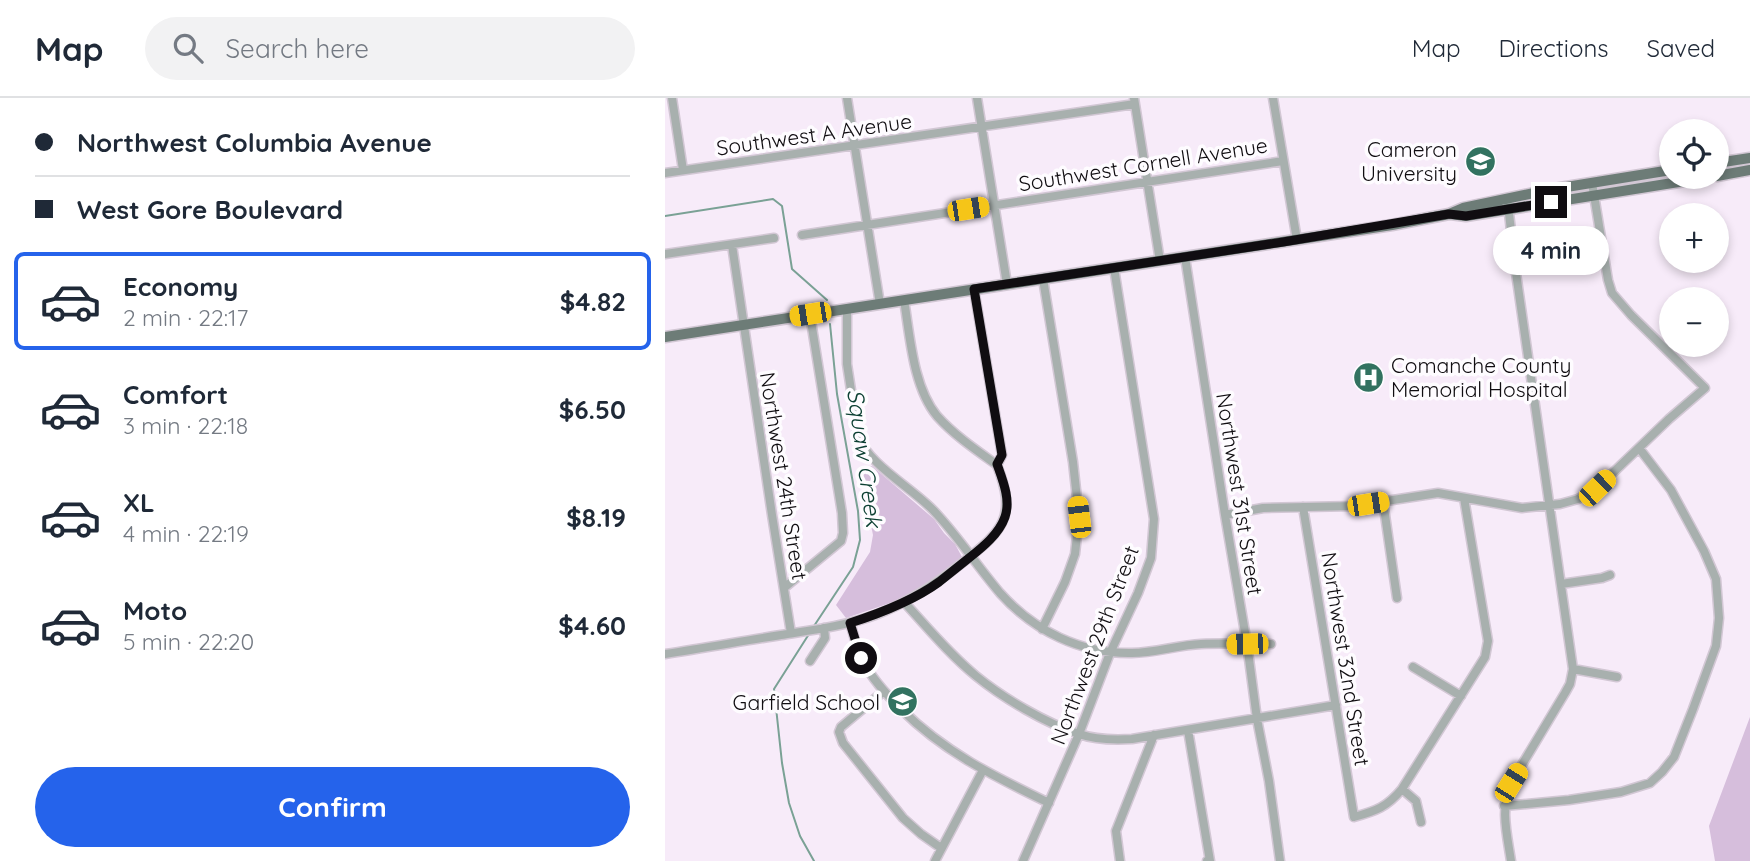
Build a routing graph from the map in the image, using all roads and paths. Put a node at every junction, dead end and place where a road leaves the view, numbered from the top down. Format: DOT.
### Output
graph roads {
  1 [pos="672,98"];
  2 [pos="847,98"];
  3 [pos="977,98"];
  4 [pos="1273,98"];
  5 [pos="1134,101"];
  6 [pos="981,127"];
  7 [pos="855,145"];
  8 [pos="1750,158"];
  9 [pos="1283,160"];
  10 [pos="1729,161"];
  11 [pos="683,170"];
  12 [pos="1750,170"];
  13 [pos="1659,172"];
  14 [pos="665,173"];
  15 [pos="1729,174"];
  16 [pos="1147,182"];
  17 [pos="1592,183"];
  18 [pos="1659,185"];
  19 [pos="1594,195"];
  20 [pos="1508,204"];
  21 [pos="994,205"];
  22 [pos="867,225"];
  23 [pos="802,235"];
  24 [pos="774,238"];
  25 [pos="1297,240"];
  26 [pos="732,244"];
  27 [pos="665,254"];
  28 [pos="1185,257"];
  29 [pos="1160,261"];
  30 [pos="1114,268"];
  31 [pos="1043,279"];
  32 [pos="1007,284"];
  33 [pos="974,289"];
  34 [pos="904,300"];
  35 [pos="880,304"];
  36 [pos="847,309"];
  37 [pos="810,314"];
  38 [pos="743,325"];
  39 [pos="665,337"];
  40 [pos="1639,448"];
  41 [pos="997,464"];
  42 [pos="1464,498"];
  43 [pos="1383,501"];
  44 [pos="1550,505"];
  45 [pos="1303,507"];
  46 [pos="1225,515"];
  47 [pos="971,556"];
  48 [pos="1611,575"];
  49 [pos="1561,584"];
  50 [pos="784,588"];
  51 [pos="1397,598"];
  52 [pos="904,602"];
  53 [pos="850,623"];
  54 [pos="821,629"];
  55 [pos="1042,629"];
  56 [pos="791,634"];
  57 [pos="1247,644"];
  58 [pos="1271,644"];
  59 [pos="1110,653"];
  60 [pos="665,654"];
  61 [pos="810,662"];
  62 [pos="1413,667"];
  63 [pos="1573,669"];
  64 [pos="1617,677"];
  65 [pos="884,691"];
  66 [pos="1461,696"];
  67 [pos="1336,705"];
  68 [pos="1257,719"];
  69 [pos="1188,730"];
  70 [pos="1079,734"];
  71 [pos="1154,735"];
  72 [pos="983,770"];
  73 [pos="1402,789"];
  74 [pos="1049,803"];
  75 [pos="1504,806"];
  76 [pos="1421,822"];
  77 [pos="941,848"];
  78 [pos="935,861"];
  79 [pos="1023,861"];
  80 [pos="1120,861"];
  81 [pos="1208,861"];
  82 [pos="1280,861"];
  83 [pos="1511,861"];
  1 -- 11 [label="street"];
  2 -- 7 [label="street"];
  3 -- 6 [label="street"];
  4 -- 9 [label="street"];
  5 -- 6 [label="street, Southwest A Avenue"];
  5 -- 16 [label="street"];
  6 -- 7 [label="street, Southwest A Avenue"];
  6 -- 21 [label="street"];
  7 -- 11 [label="street, Southwest A Avenue"];
  7 -- 22 [label="street"];
  8 -- 10 [label="main road"];
  9 -- 16 [label="street, Southwest Cornell Avenue"];
  9 -- 25 [label="street"];
  11 -- 14 [label="street, Southwest A Avenue"];
  12 -- 15 [label="main road"];
  13 -- 17 [label="main road"];
  16 -- 21 [label="street, Southwest Cornell Avenue"];
  16 -- 29 [label="street"];
  17 -- 19 [label="street"];
  17 -- 20 [label="main road"];
  18 -- 19 [label="main road"];
  19 -- 20 [label="main road"];
  19 -- 40 [label="street"];
  20 -- 25 [label="main road"];
  20 -- 44 [label="street"];
  21 -- 22 [label="street, Southwest Cornell Avenue"];
  21 -- 32 [label="street"];
  22 -- 23 [label="street, Southwest Cornell Avenue"];
  22 -- 35 [label="street"];
  24 -- 26 [label="street"];
  25 -- 28 [label="main road"];
  26 -- 27 [label="street"];
  26 -- 38 [label="street, Northwest 24th Street"];
  28 -- 29 [label="main road"];
  28 -- 46 [label="street, Northwest 31st Street"];
  29 -- 30 [label="main road"];
  30 -- 31 [label="main road"];
  30 -- 59 [label="street, Northwest 29th Street"];
  31 -- 32 [label="main road"];
  31 -- 55 [label="street"];
  32 -- 33 [label="main road"];
  33 -- 34 [label="main road"];
  33 -- 41 [label="street"];
  34 -- 35 [label="main road"];
  34 -- 41 [label="street"];
  35 -- 36 [label="main road"];
  36 -- 37 [label="main road"];
  36 -- 47 [label="street"];
  37 -- 38 [label="main road"];
  37 -- 50 [label="street"];
  38 -- 39 [label="main road"];
  38 -- 50 [label="street, Northwest 24th Street"];
  40 -- 44 [label="street"];
  40 -- 75 [label="street"];
  41 -- 47 [label="street"];
  42 -- 43 [label="street"];
  42 -- 44 [label="street"];
  42 -- 66 [label="street"];
  43 -- 45 [label="street"];
  43 -- 51 [label="street"];
  44 -- 49 [label="street"];
  45 -- 46 [label="street"];
  45 -- 67 [label="street, Northwest 32nd Street"];
  46 -- 57 [label="street, Northwest 31st Street"];
  47 -- 52 [label="street"];
  47 -- 55 [label="street"];
  48 -- 49 [label="street"];
  49 -- 63 [label="street"];
  50 -- 56 [label="street, Northwest 24th Street"];
  52 -- 53 [label="street"];
  52 -- 70 [label="street"];
  53 -- 54 [label="street"];
  53 -- 65 [label="street"];
  54 -- 56 [label="street"];
  54 -- 61 [label="street"];
  55 -- 59 [label="street"];
  56 -- 60 [label="street"];
  57 -- 58 [label="street"];
  57 -- 59 [label="street"];
  57 -- 68 [label="street, Northwest 31st Street"];
  59 -- 70 [label="street, Northwest 29th Street"];
  62 -- 66 [label="street"];
  63 -- 64 [label="street"];
  63 -- 75 [label="street"];
  65 -- 72 [label="street"];
  65 -- 77 [label="street"];
  66 -- 73 [label="street"];
  67 -- 68 [label="street"];
  67 -- 73 [label="street, Northwest 32nd Street"];
  68 -- 69 [label="street"];
  68 -- 82 [label="street, Northwest 31st Street"];
  69 -- 71 [label="street"];
  69 -- 81 [label="street"];
  70 -- 71 [label="street"];
  70 -- 74 [label="street, Northwest 29th Street"];
  71 -- 80 [label="street"];
  72 -- 74 [label="street"];
  72 -- 77 [label="street"];
  73 -- 76 [label="street"];
  74 -- 79 [label="street, Northwest 29th Street"];
  75 -- 83 [label="street"];
  77 -- 78 [label="street"];
}
